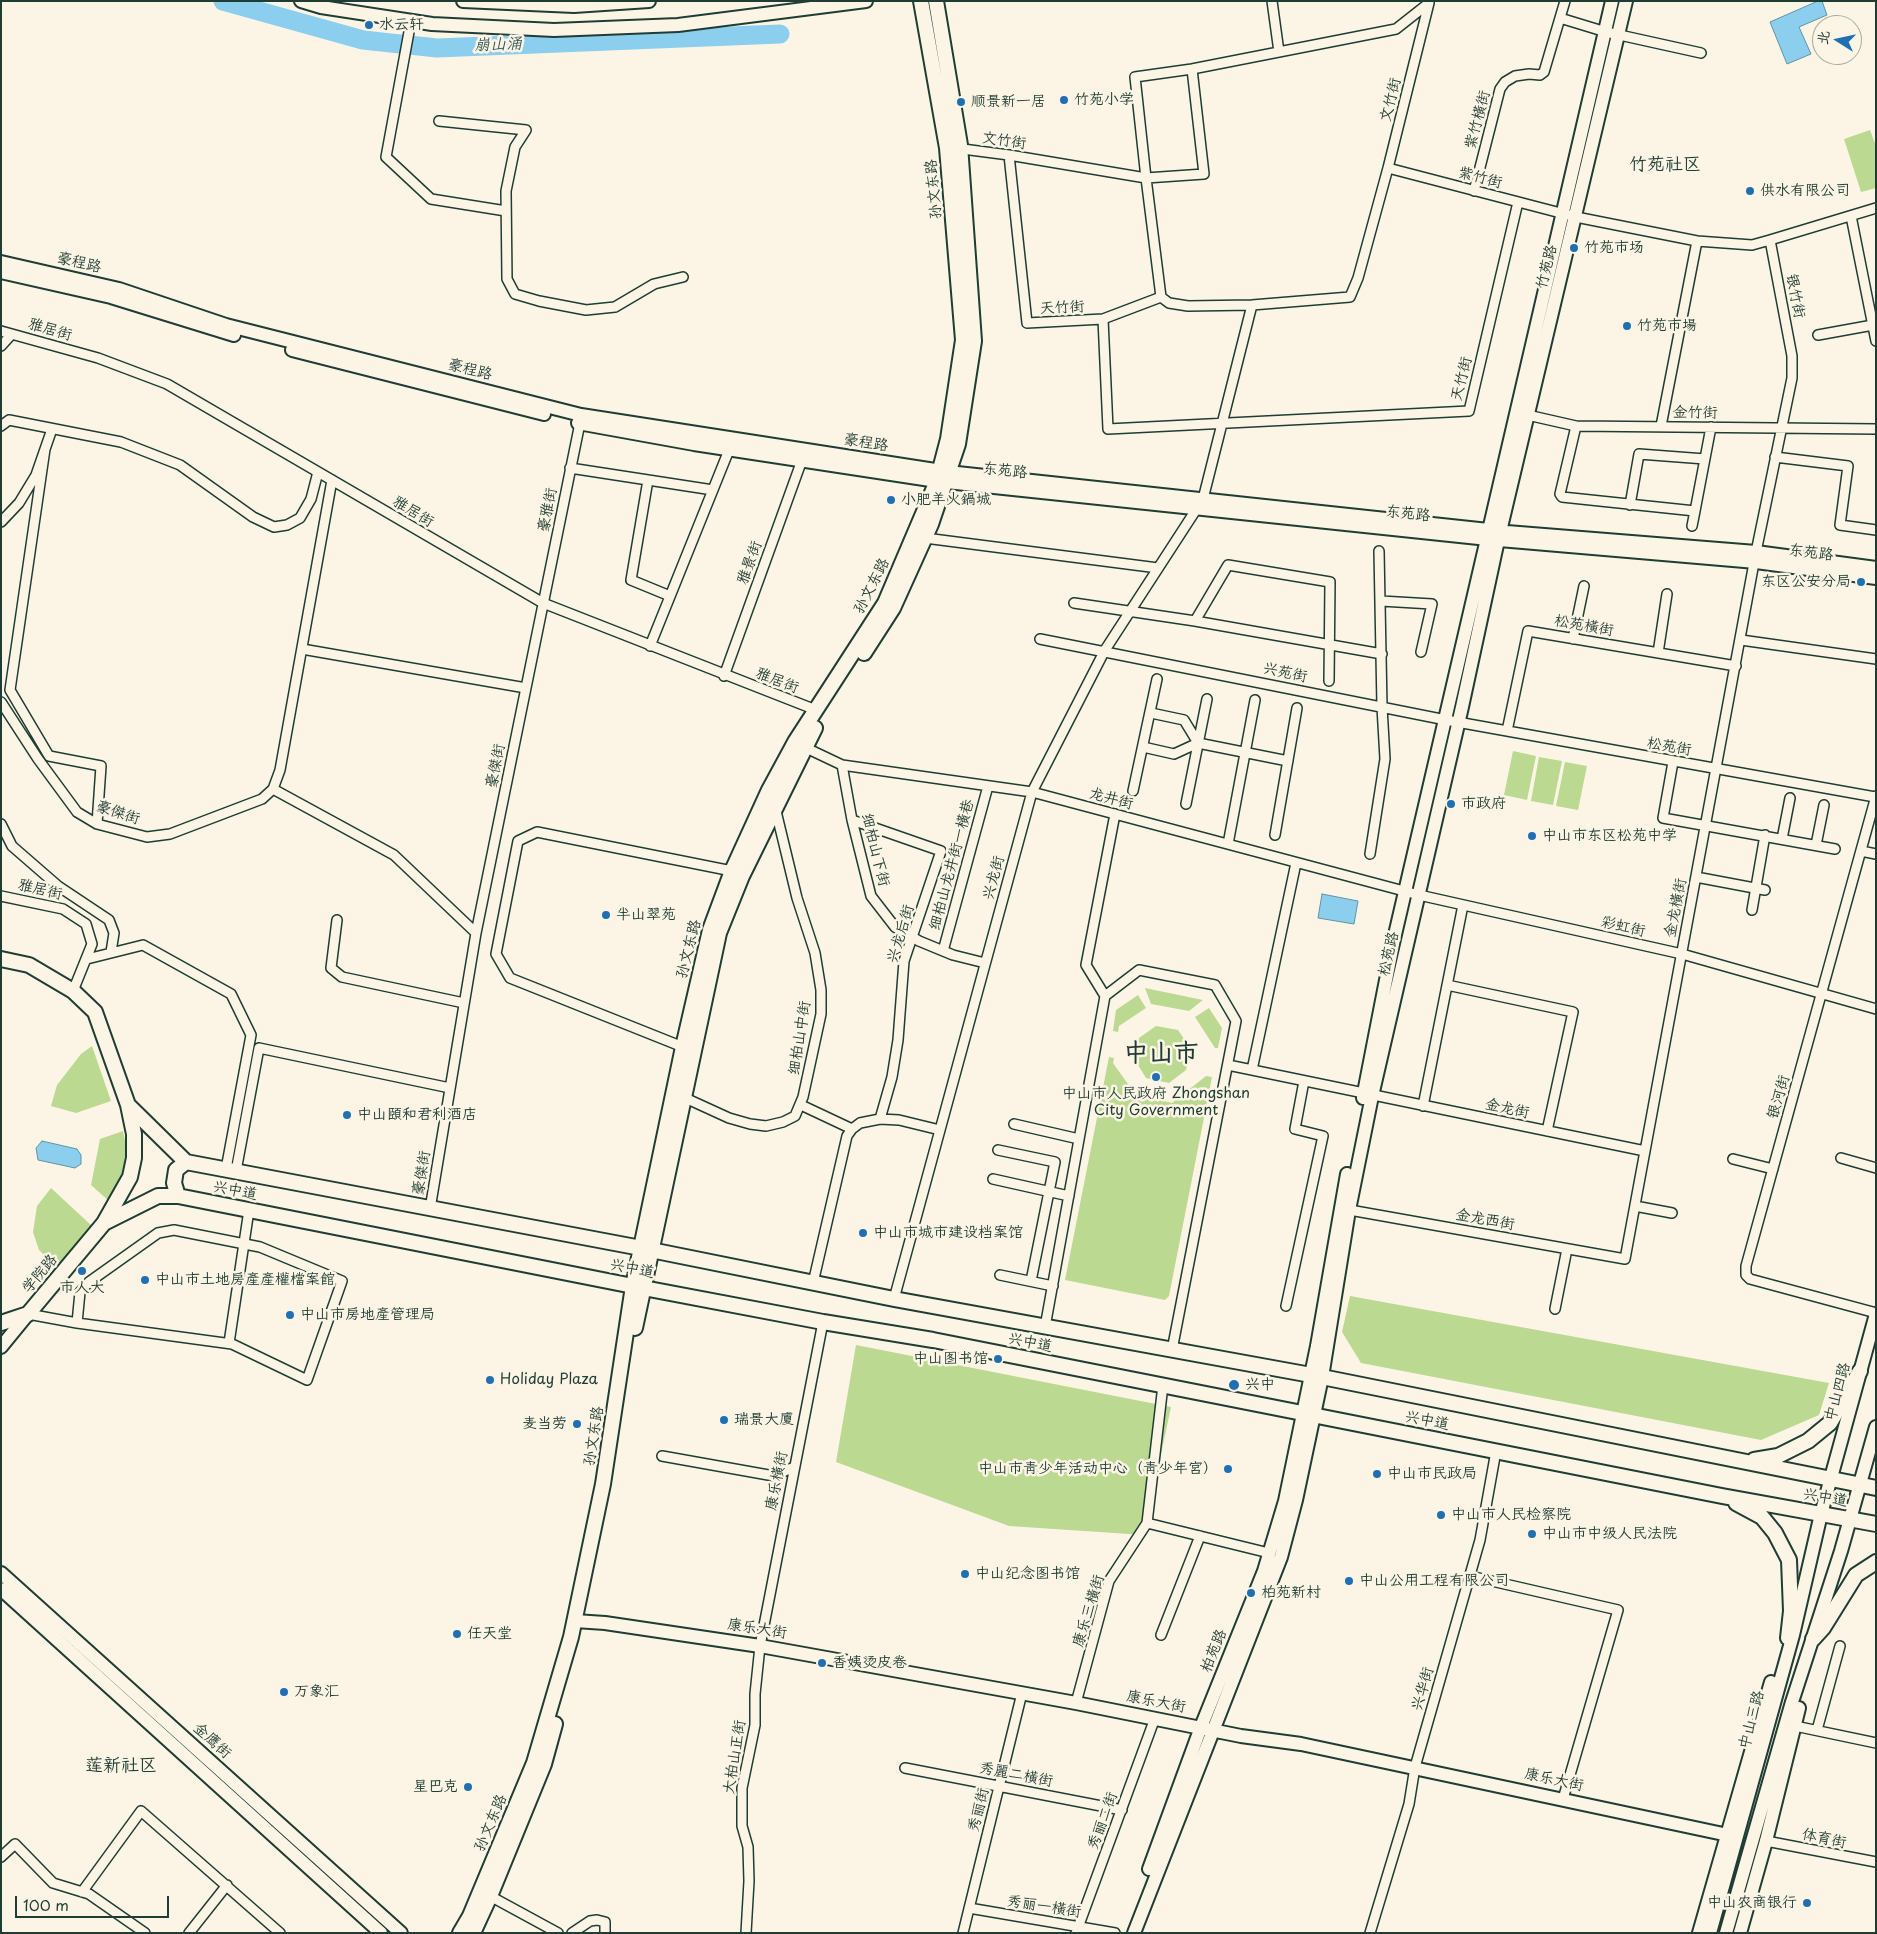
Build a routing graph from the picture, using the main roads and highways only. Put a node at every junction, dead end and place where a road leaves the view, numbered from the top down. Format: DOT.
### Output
graph roads {
  1 [pos="922,1"];
  2 [pos="936,1"];
  3 [pos="954,148"];
  4 [pos="942,476"];
  5 [pos="800,745"];
  6 [pos="1,959"];
  7 [pos="128,1105"];
  8 [pos="186,1162"];
  9 [pos="178,1196"];
  10 [pos="104,1223"];
  11 [pos="646,1249"];
  12 [pos="638,1287"];
  13 [pos="1,1323"];
  14 [pos="1860,1371"];
  15 [pos="1742,1461"];
  16 [pos="1876,1488"];
  17 [pos="1722,1496"];
  18 [pos="1876,1524"];
  19 [pos="1876,1562"];
  20 [pos="579,1622"];
  21 [pos="1790,1636"];
  22 [pos="1813,1640"];
  23 [pos="460,1933"];
  24 [pos="472,1933"];
  1 -- 3 [label="main road, 孙文东路"];
  2 -- 3 [label="main road, 孙文东路"];
  3 -- 4 [label="main road, 孙文东路"];
  4 -- 5 [label="main road, 孙文东路"];
  4 -- 5 [label="main road, 孙文东路"];
  5 -- 11 [label="main road, 孙文东路"];
  5 -- 11 [label="main road, 孙文东路"];
  6 -- 7 [label="main road"];
  7 -- 8 [label="main road"];
  7 -- 10 [label="main road"];
  8 -- 9 [label="main road"];
  8 -- 11 [label="main road, 兴中道"];
  9 -- 10 [label="main road, 兴中道"];
  9 -- 12 [label="main road, 兴中道"];
  10 -- 13 [label="main road, 学院路"];
  11 -- 12 [label="main road, 孙文东路"];
  11 -- 15 [label="main road, 兴中道"];
  12 -- 17 [label="main road, 兴中道"];
  12 -- 20 [label="main road, 孙文东路"];
  14 -- 15 [label="main road"];
  15 -- 16 [label="main road, 兴中道"];
  17 -- 18 [label="main road, 兴中道"];
  17 -- 21 [label="main road"];
  19 -- 22 [label="main road"];
  20 -- 23 [label="main road, 孙文东路"];
  20 -- 24 [label="main road, 孙文东路"];
}
